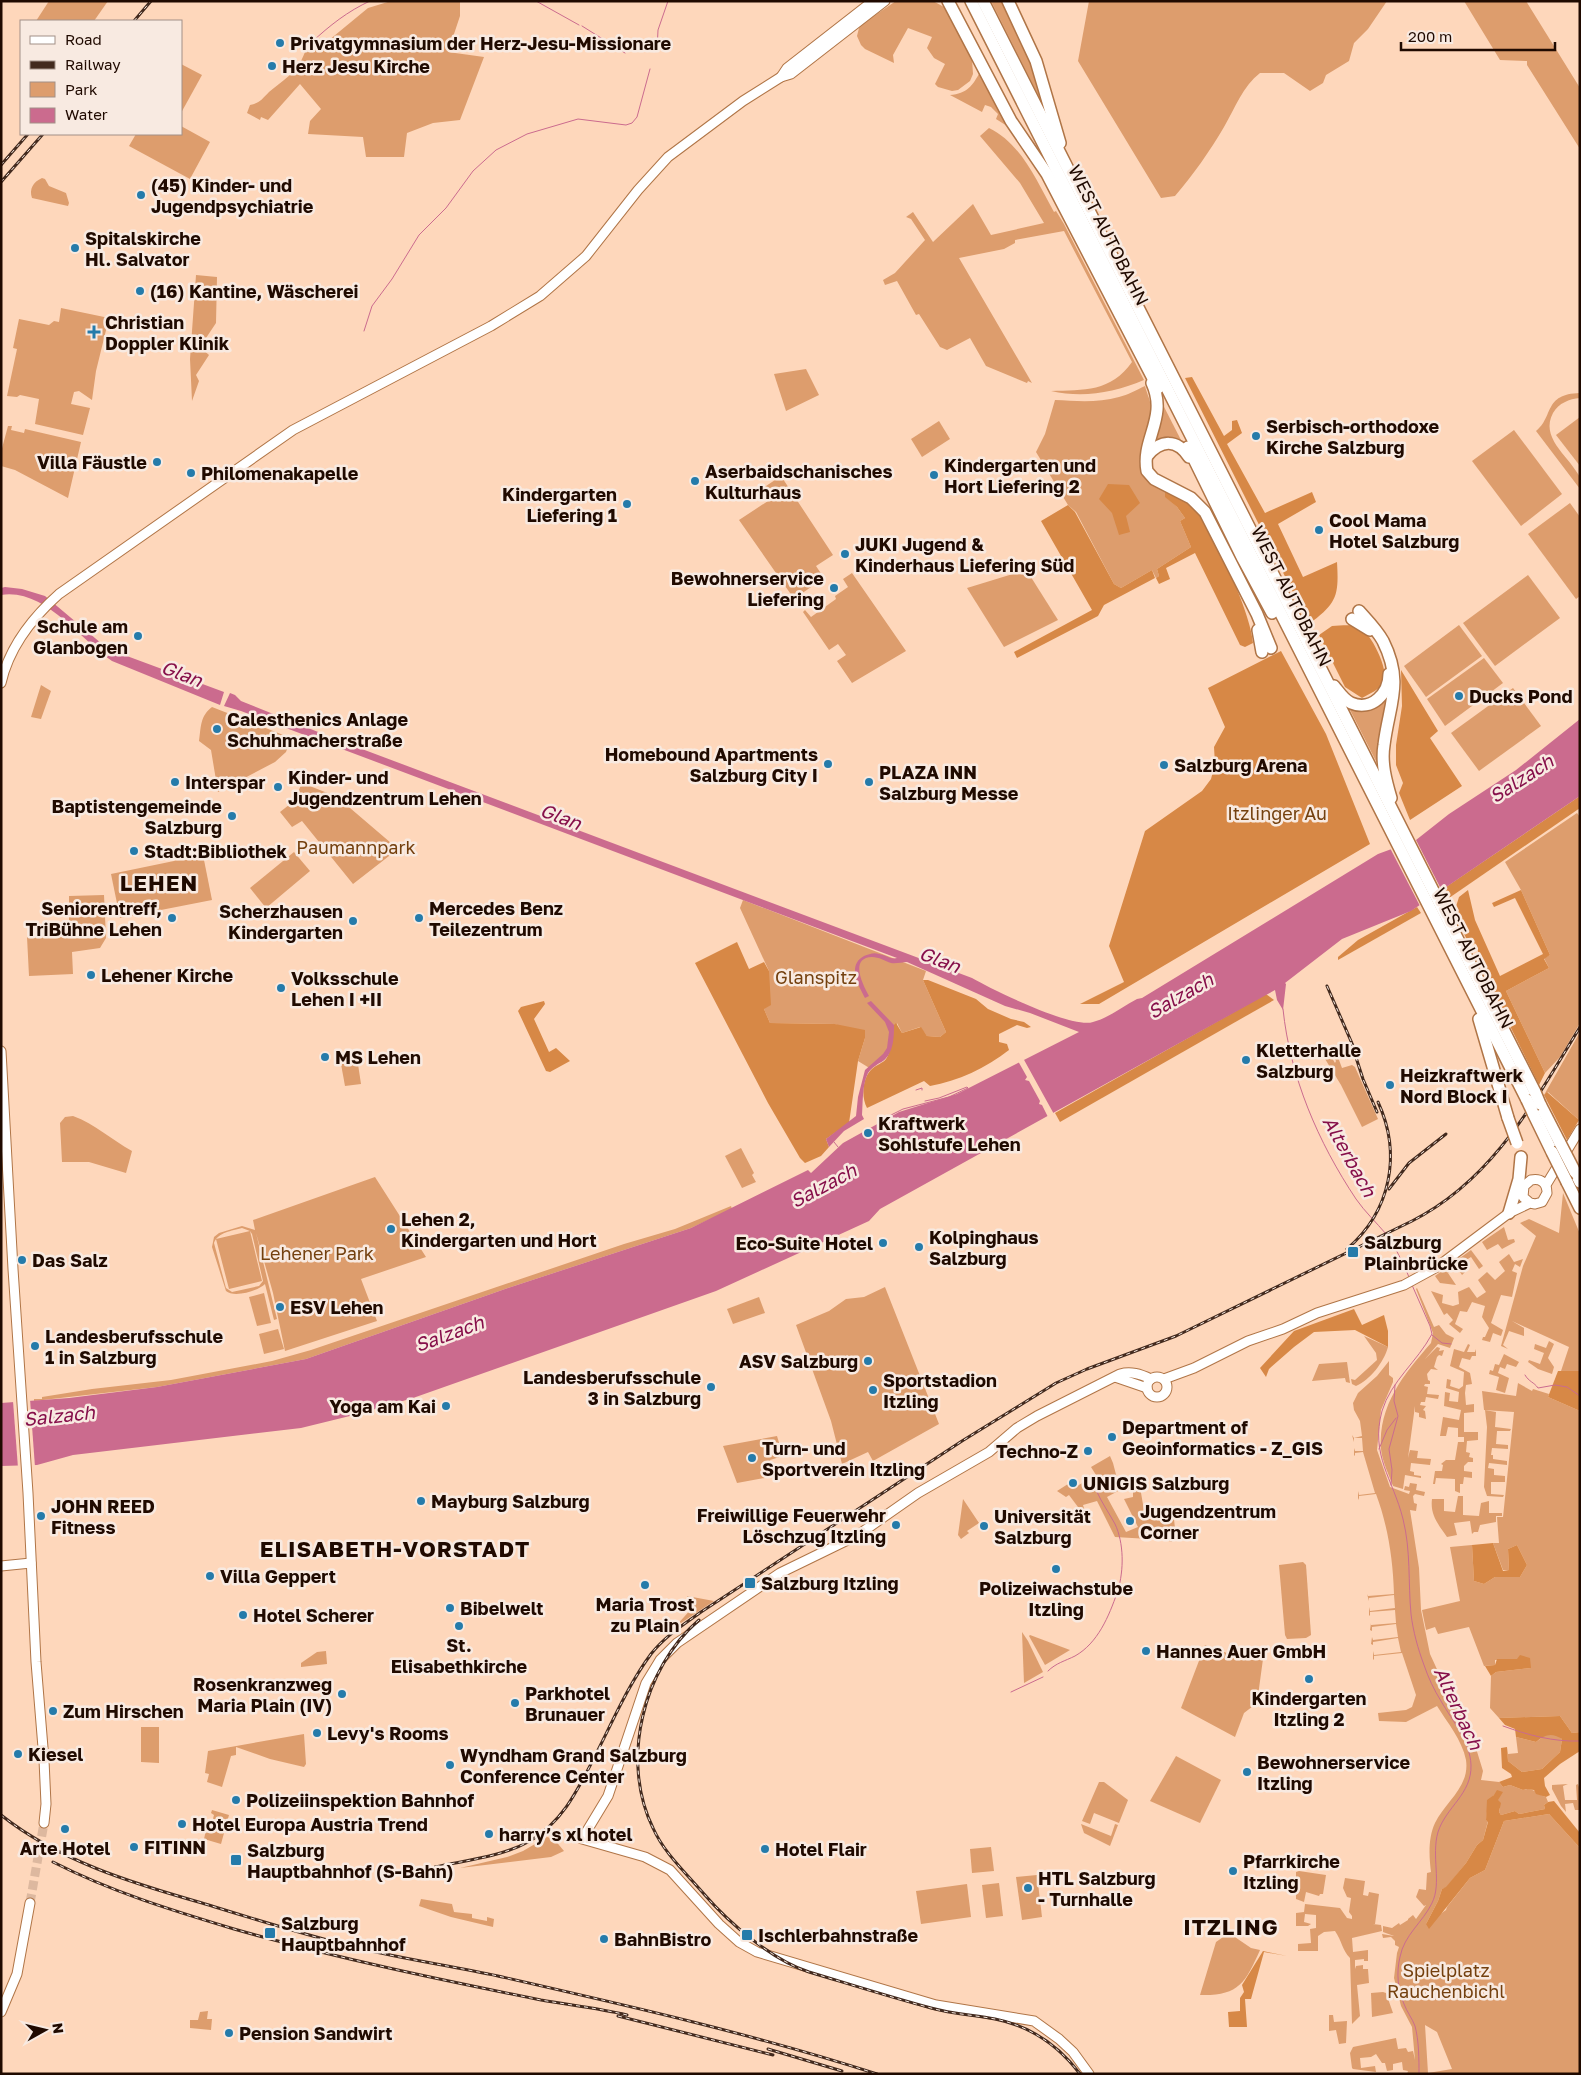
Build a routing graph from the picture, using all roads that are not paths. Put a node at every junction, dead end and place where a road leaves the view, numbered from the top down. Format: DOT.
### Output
graph roads {
  1 [pos="873,1"];
  2 [pos="885,1"];
  3 [pos="940,1"];
  4 [pos="948,1"];
  5 [pos="972,1"];
  6 [pos="983,1"];
  7 [pos="1008,1"];
  8 [pos="1012,1"];
  9 [pos="1032,52"];
  10 [pos="976,57"];
  11 [pos="781,77"];
  12 [pos="1023,105"];
  13 [pos="1063,160"];
  14 [pos="1047,174"];
  15 [pos="1147,369"];
  16 [pos="1148,456"];
  17 [pos="1199,471"];
  18 [pos="1292,632"];
  19 [pos="1301,643"];
  20 [pos="1266,650"];
  21 [pos="1324,675"];
  22 [pos="1,683"];
  23 [pos="1395,828"];
  24 [pos="1438,912"];
  25 [pos="1470,989"];
  26 [pos="1,1051"];
  27 [pos="1531,1096"];
  28 [pos="1537,1108"];
  29 [pos="1580,1129"];
  30 [pos="1521,1157"];
  31 [pos="1577,1177"];
  32 [pos="1527,1182"];
  33 [pos="1543,1183"];
  34 [pos="1527,1200"];
  35 [pos="1580,1208"];
  36 [pos="1509,1213"];
  37 [pos="1148,1383"];
  38 [pos="1165,1383"];
  39 [pos="31,1563"];
  40 [pos="1,1566"];
  41 [pos="44,1822"];
  42 [pos="30,1903"];
  43 [pos="1,2012"];
  44 [pos="1089,2074"];
  1 -- 11 [label="main road"];
  2 -- 11 [label="main road"];
  3 -- 10 [label="highway"];
  4 -- 10 [label="highway"];
  5 -- 12 [label="highway, WEST AUTOBAHN"];
  6 -- 13 [label="highway, WEST AUTOBAHN"];
  7 -- 9 [label="highway"];
  8 -- 9 [label="highway"];
  9 -- 13 [label="highway"];
  10 -- 14 [label="highway"];
  11 -- 22 [label="main road"];
  12 -- 14 [label="highway"];
  12 -- 18 [label="highway, WEST AUTOBAHN"];
  13 -- 18 [label="highway, WEST AUTOBAHN"];
  14 -- 15 [label="highway"];
  15 -- 16 [label="highway"];
  15 -- 17 [label="highway"];
  16 -- 17 [label="highway"];
  16 -- 20 [label="highway"];
  17 -- 18 [label="highway"];
  18 -- 19 [label="highway, WEST AUTOBAHN"];
  19 -- 21 [label="highway, WEST AUTOBAHN"];
  19 -- 23 [label="highway, WEST AUTOBAHN"];
  21 -- 23 [label="highway, WEST AUTOBAHN"];
  21 -- 23 [label="highway"];
  23 -- 24 [label="highway, WEST AUTOBAHN"];
  24 -- 25 [label="highway, WEST AUTOBAHN"];
  24 -- 27 [label="highway, WEST AUTOBAHN"];
  25 -- 27 [label="highway, WEST AUTOBAHN"];
  25 -- 30 [label="highway, bridge"];
  26 -- 39 [label="main road"];
  27 -- 28 [label="highway, WEST AUTOBAHN, bridge"];
  28 -- 31 [label="highway, WEST AUTOBAHN, bridge"];
  28 -- 35 [label="highway, WEST AUTOBAHN, bridge"];
  29 -- 33 [label="main road"];
  30 -- 32 [label="highway"];
  30 -- 36 [label="highway"];
  32 -- 33 [label="main road"];
  32 -- 34 [label="main road"];
  33 -- 34 [label="main road"];
  34 -- 36 [label="main road"];
  36 -- 38 [label="main road"];
  37 -- 38 [label="main road"];
  37 -- 38 [label="main road"];
  37 -- 44 [label="main road"];
  39 -- 40 [label="main road"];
  39 -- 41 [label="main road"];
  42 -- 43 [label="main road"];
}
